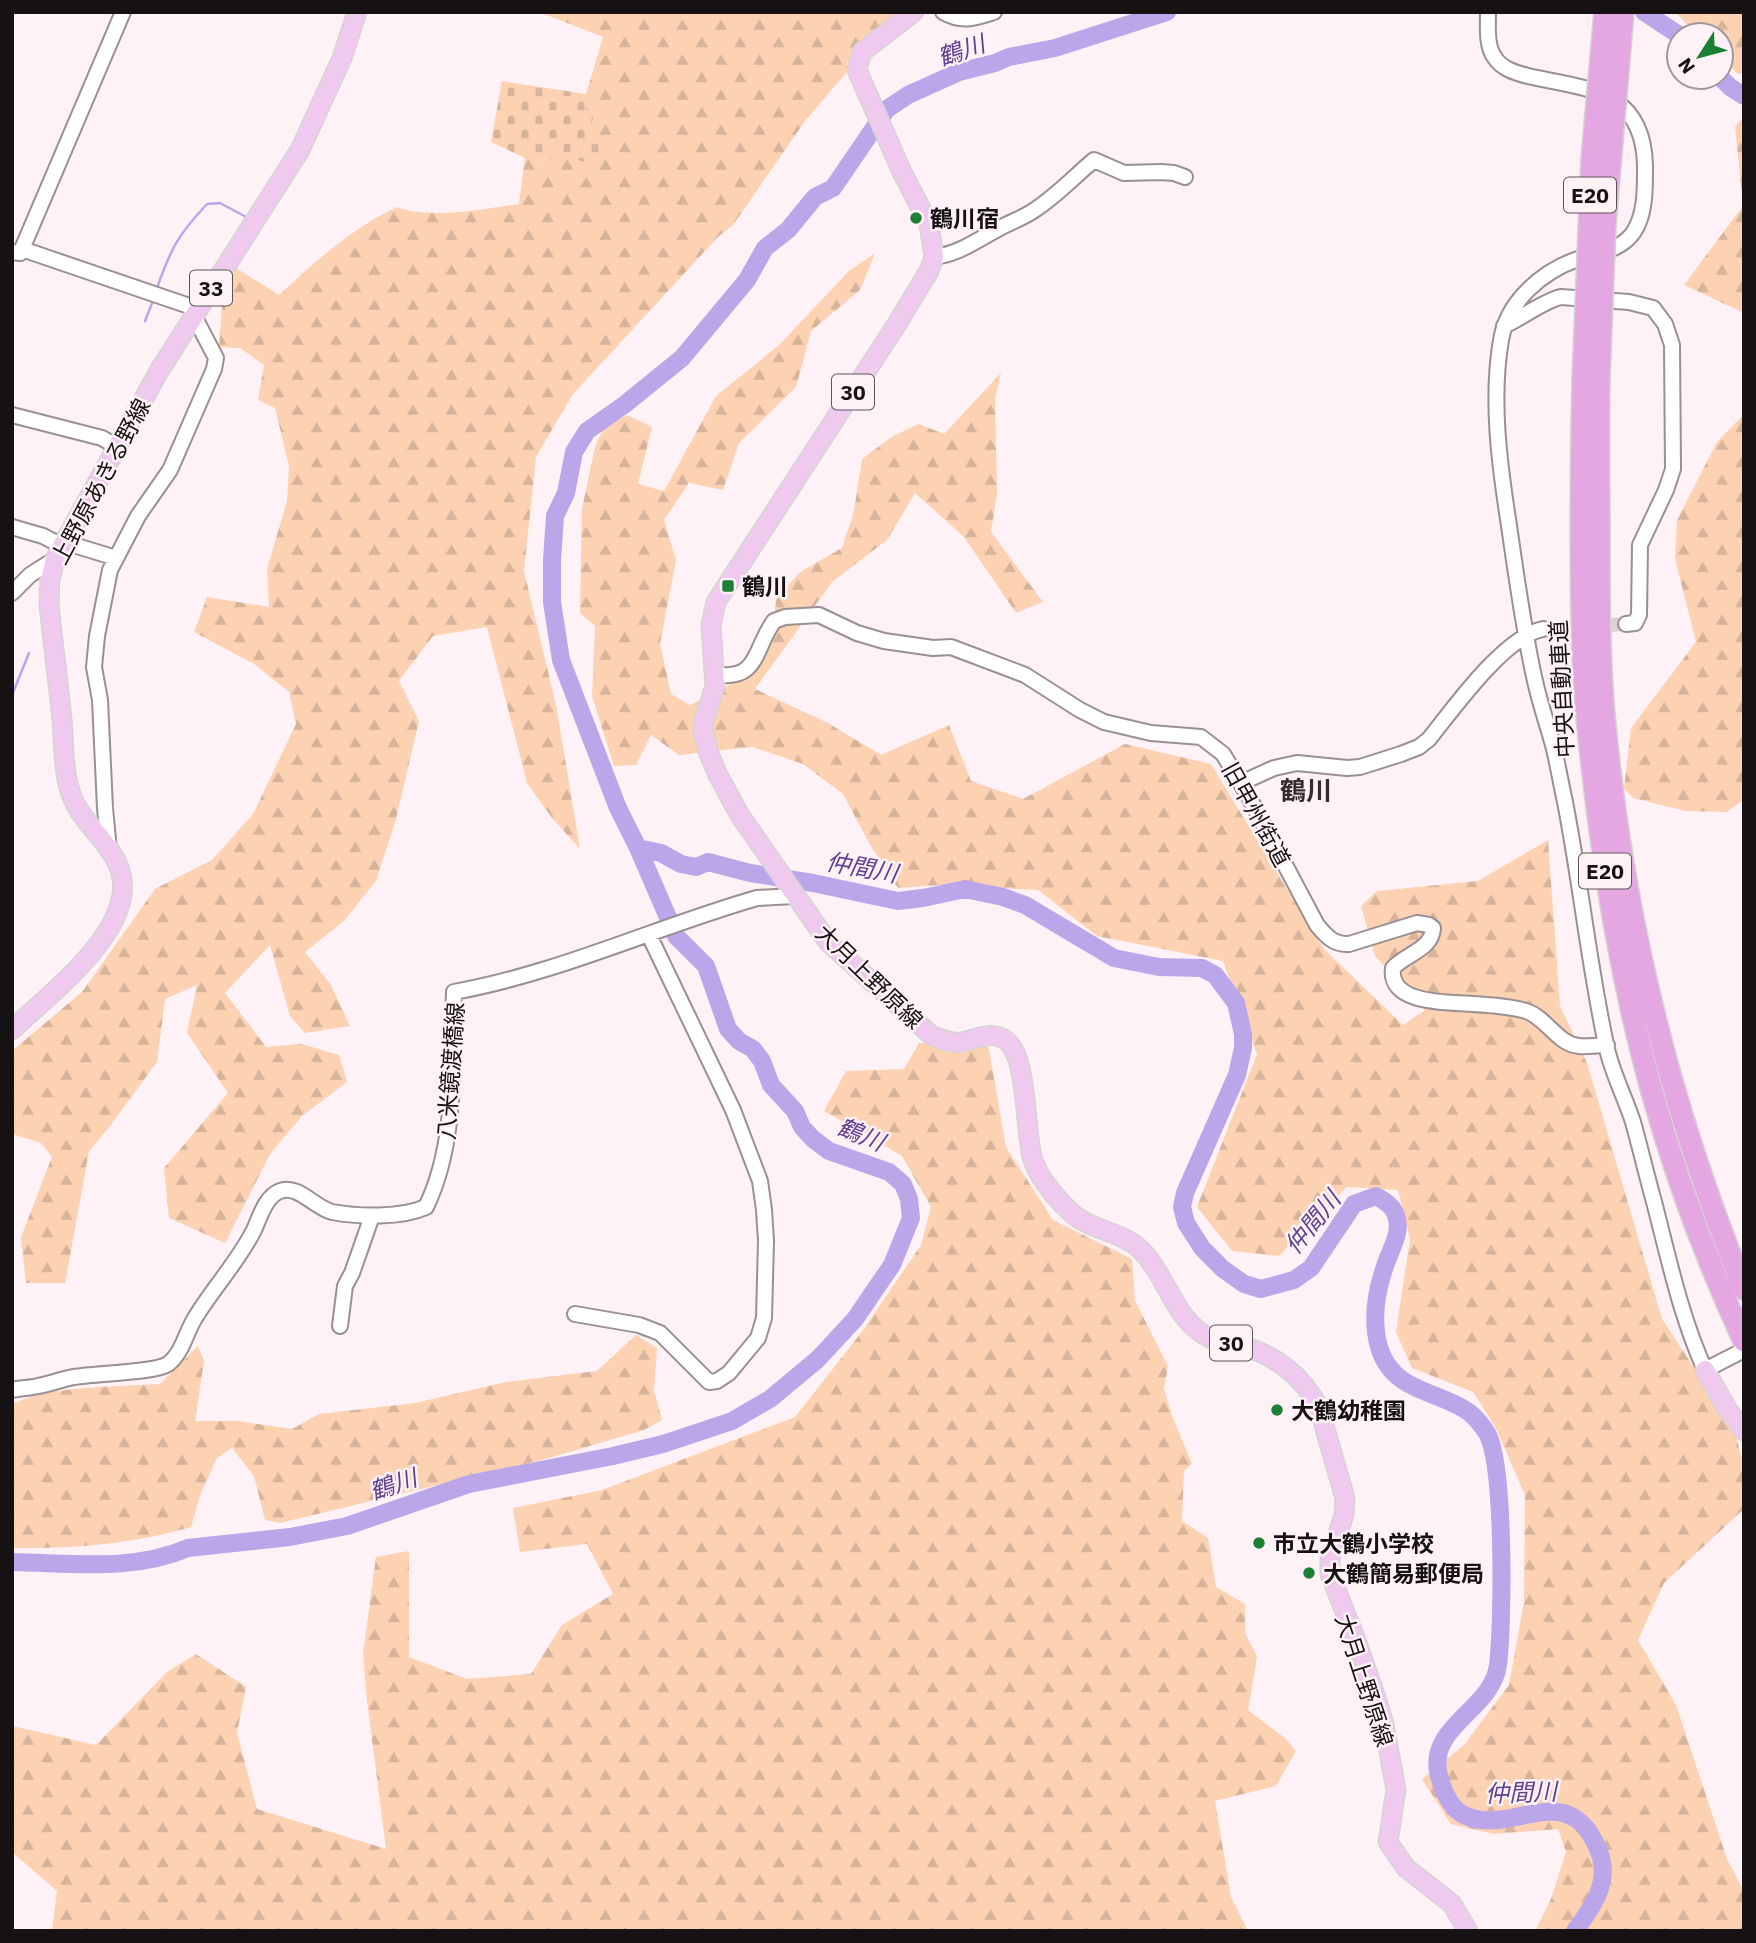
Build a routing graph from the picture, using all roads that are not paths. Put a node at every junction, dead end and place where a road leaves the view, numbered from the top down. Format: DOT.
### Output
graph roads {
  1 [pos="122,12"];
  2 [pos="357,12"];
  3 [pos="914,12"];
  4 [pos="943,12"];
  5 [pos="994,12"];
  6 [pos="1605,12"];
  7 [pos="1623,12"];
  8 [pos="1488,18"];
  9 [pos="1185,177"];
  10 [pos="17,251"];
  11 [pos="934,257"];
  12 [pos="196,313"];
  13 [pos="1504,326"];
  14 [pos="1591,378"];
  15 [pos="12,415"];
  16 [pos="117,447"];
  17 [pos="12,527"];
  18 [pos="60,549"];
  19 [pos="116,558"];
  20 [pos="12,593"];
  21 [pos="1626,624"];
  22 [pos="1543,629"];
  23 [pos="1526,637"];
  24 [pos="715,674"];
  25 [pos="1241,783"];
  26 [pos="109,850"];
  27 [pos="792,893"];
  28 [pos="649,935"];
  29 [pos="12,1030"];
  30 [pos="1606,1045"];
  31 [pos="372,1216"];
  32 [pos="1744,1289"];
  33 [pos="575,1314"];
  34 [pos="340,1326"];
  35 [pos="1744,1342"];
  36 [pos="1744,1350"];
  37 [pos="1705,1370"];
  38 [pos="12,1390"];
  39 [pos="1744,1431"];
  40 [pos="1468,1931"];
  1 -- 10 [label="street"];
  2 -- 12 [label="main road, 上野原あきる野線 / 33"];
  3 -- 11 [label="main road"];
  4 -- 5 [label="street"];
  6 -- 14 [label="highway, 中央自動車道 / E20, bridge"];
  7 -- 14 [label="highway, 中央自動車道 / E20, bridge"];
  8 -- 13 [label="street"];
  9 -- 11 [label="street"];
  10 -- 12 [label="street"];
  11 -- 24 [label="main road, 大月上野原線 / 30"];
  12 -- 16 [label="main road, 上野原あきる野線 / 33"];
  12 -- 19 [label="street"];
  13 -- 21 [label="street"];
  13 -- 23 [label="street"];
  14 -- 32 [label="highway, 中央自動車道 / E20"];
  14 -- 35 [label="highway, 中央自動車道 / E20"];
  15 -- 16 [label="street"];
  16 -- 18 [label="main road, 上野原あきる野線 / 33"];
  17 -- 18 [label="street"];
  18 -- 19 [label="street"];
  18 -- 20 [label="street"];
  18 -- 26 [label="main road, 上野原あきる野線 / 33"];
  19 -- 26 [label="street"];
  22 -- 23 [label="street"];
  23 -- 25 [label="street"];
  23 -- 30 [label="street"];
  24 -- 25 [label="street, 旧甲州街道"];
  24 -- 27 [label="main road, 大月上野原線 / 30"];
  25 -- 30 [label="street, 旧甲州街道"];
  26 -- 29 [label="main road, 上野原あきる野線 / 33"];
  27 -- 28 [label="street"];
  27 -- 40 [label="main road, 大月上野原線 / 30"];
  28 -- 31 [label="street, 八米鏡渡橋線"];
  28 -- 33 [label="street"];
  30 -- 37 [label="street"];
  31 -- 34 [label="street"];
  31 -- 38 [label="street, 八米鏡渡橋線"];
  36 -- 37 [label="street"];
  37 -- 39 [label="main road"];
}
